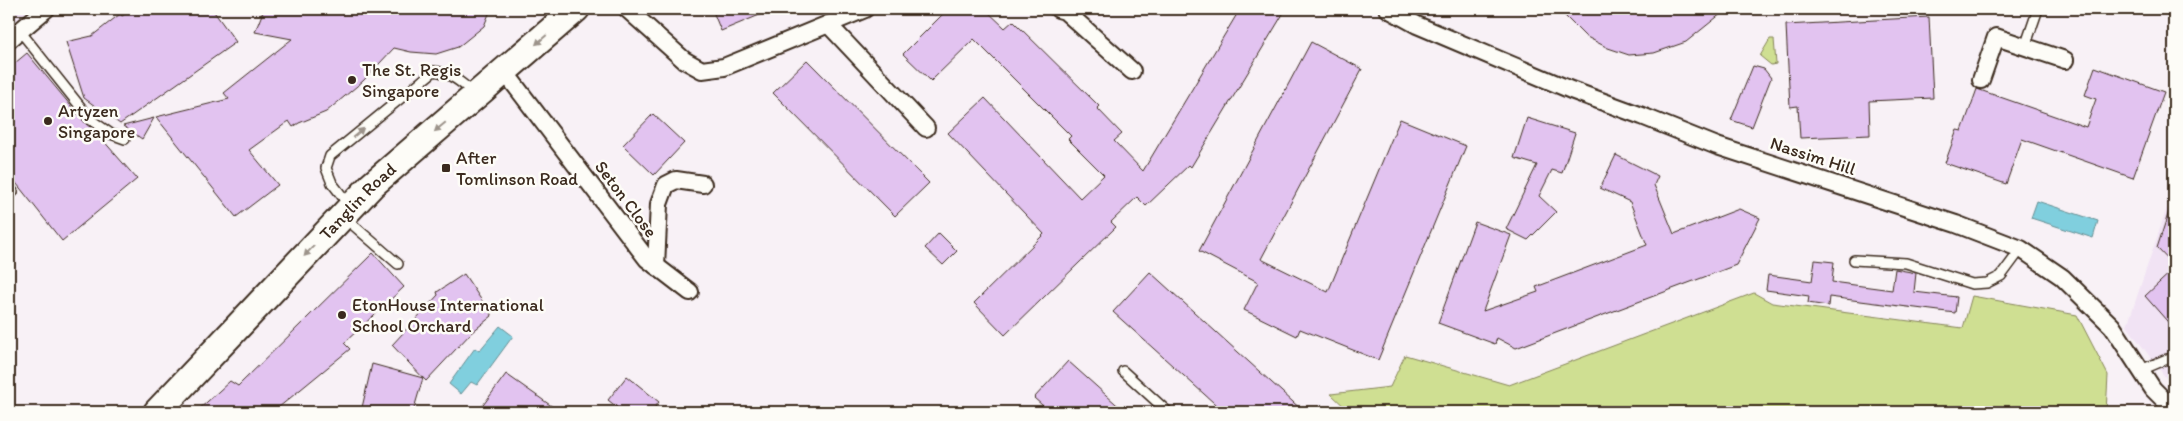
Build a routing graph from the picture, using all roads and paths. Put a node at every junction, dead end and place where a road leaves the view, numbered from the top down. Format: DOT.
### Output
graph roads {
  1 [pos="46,9"];
  2 [pos="576,9"];
  3 [pos="627,9"];
  4 [pos="865,9"];
  5 [pos="1058,9"];
  6 [pos="1388,9"];
  7 [pos="2038,9"];
  8 [pos="828,24"];
  9 [pos="14,35"];
  10 [pos="2025,47"];
  11 [pos="2065,60"];
  12 [pos="1132,71"];
  13 [pos="505,72"];
  14 [pos="1981,80"];
  15 [pos="477,96"];
  16 [pos="926,128"];
  17 [pos="125,139"];
  18 [pos="703,184"];
  19 [pos="347,212"];
  20 [pos="2021,249"];
  21 [pos="1854,260"];
  22 [pos="398,264"];
  23 [pos="656,266"];
  24 [pos="690,292"];
  25 [pos="2174,360"];
  26 [pos="2141,370"];
  27 [pos="1123,371"];
  28 [pos="2174,410"];
  29 [pos="157,412"];
  30 [pos="1168,412"];
  1 -- 9 [label="street"];
  2 -- 13 [label="main road, Tanglin Road, one-way"];
  3 -- 8 [label="street"];
  4 -- 8 [label="street"];
  5 -- 12 [label="street"];
  6 -- 20 [label="street, Nassim Hill"];
  7 -- 10 [label="lane"];
  8 -- 16 [label="street"];
  9 -- 17 [label="lane"];
  10 -- 11 [label="street"];
  10 -- 14 [label="street"];
  13 -- 15 [label="main road, Tanglin Road"];
  13 -- 23 [label="street, Seton Close"];
  15 -- 19 [label="main road, Tanglin Road, one-way"];
  19 -- 15 [label="lane, one-way"];
  18 -- 23 [label="street"];
  19 -- 22 [label="lane"];
  19 -- 29 [label="main road, Tanglin Road, one-way"];
  20 -- 21 [label="lane"];
  20 -- 26 [label="street, Nassim Hill"];
  23 -- 24 [label="street, Seton Close"];
  25 -- 26 [label="lane"];
  26 -- 28 [label="street, Nassim Hill"];
  27 -- 30 [label="lane"];
}
